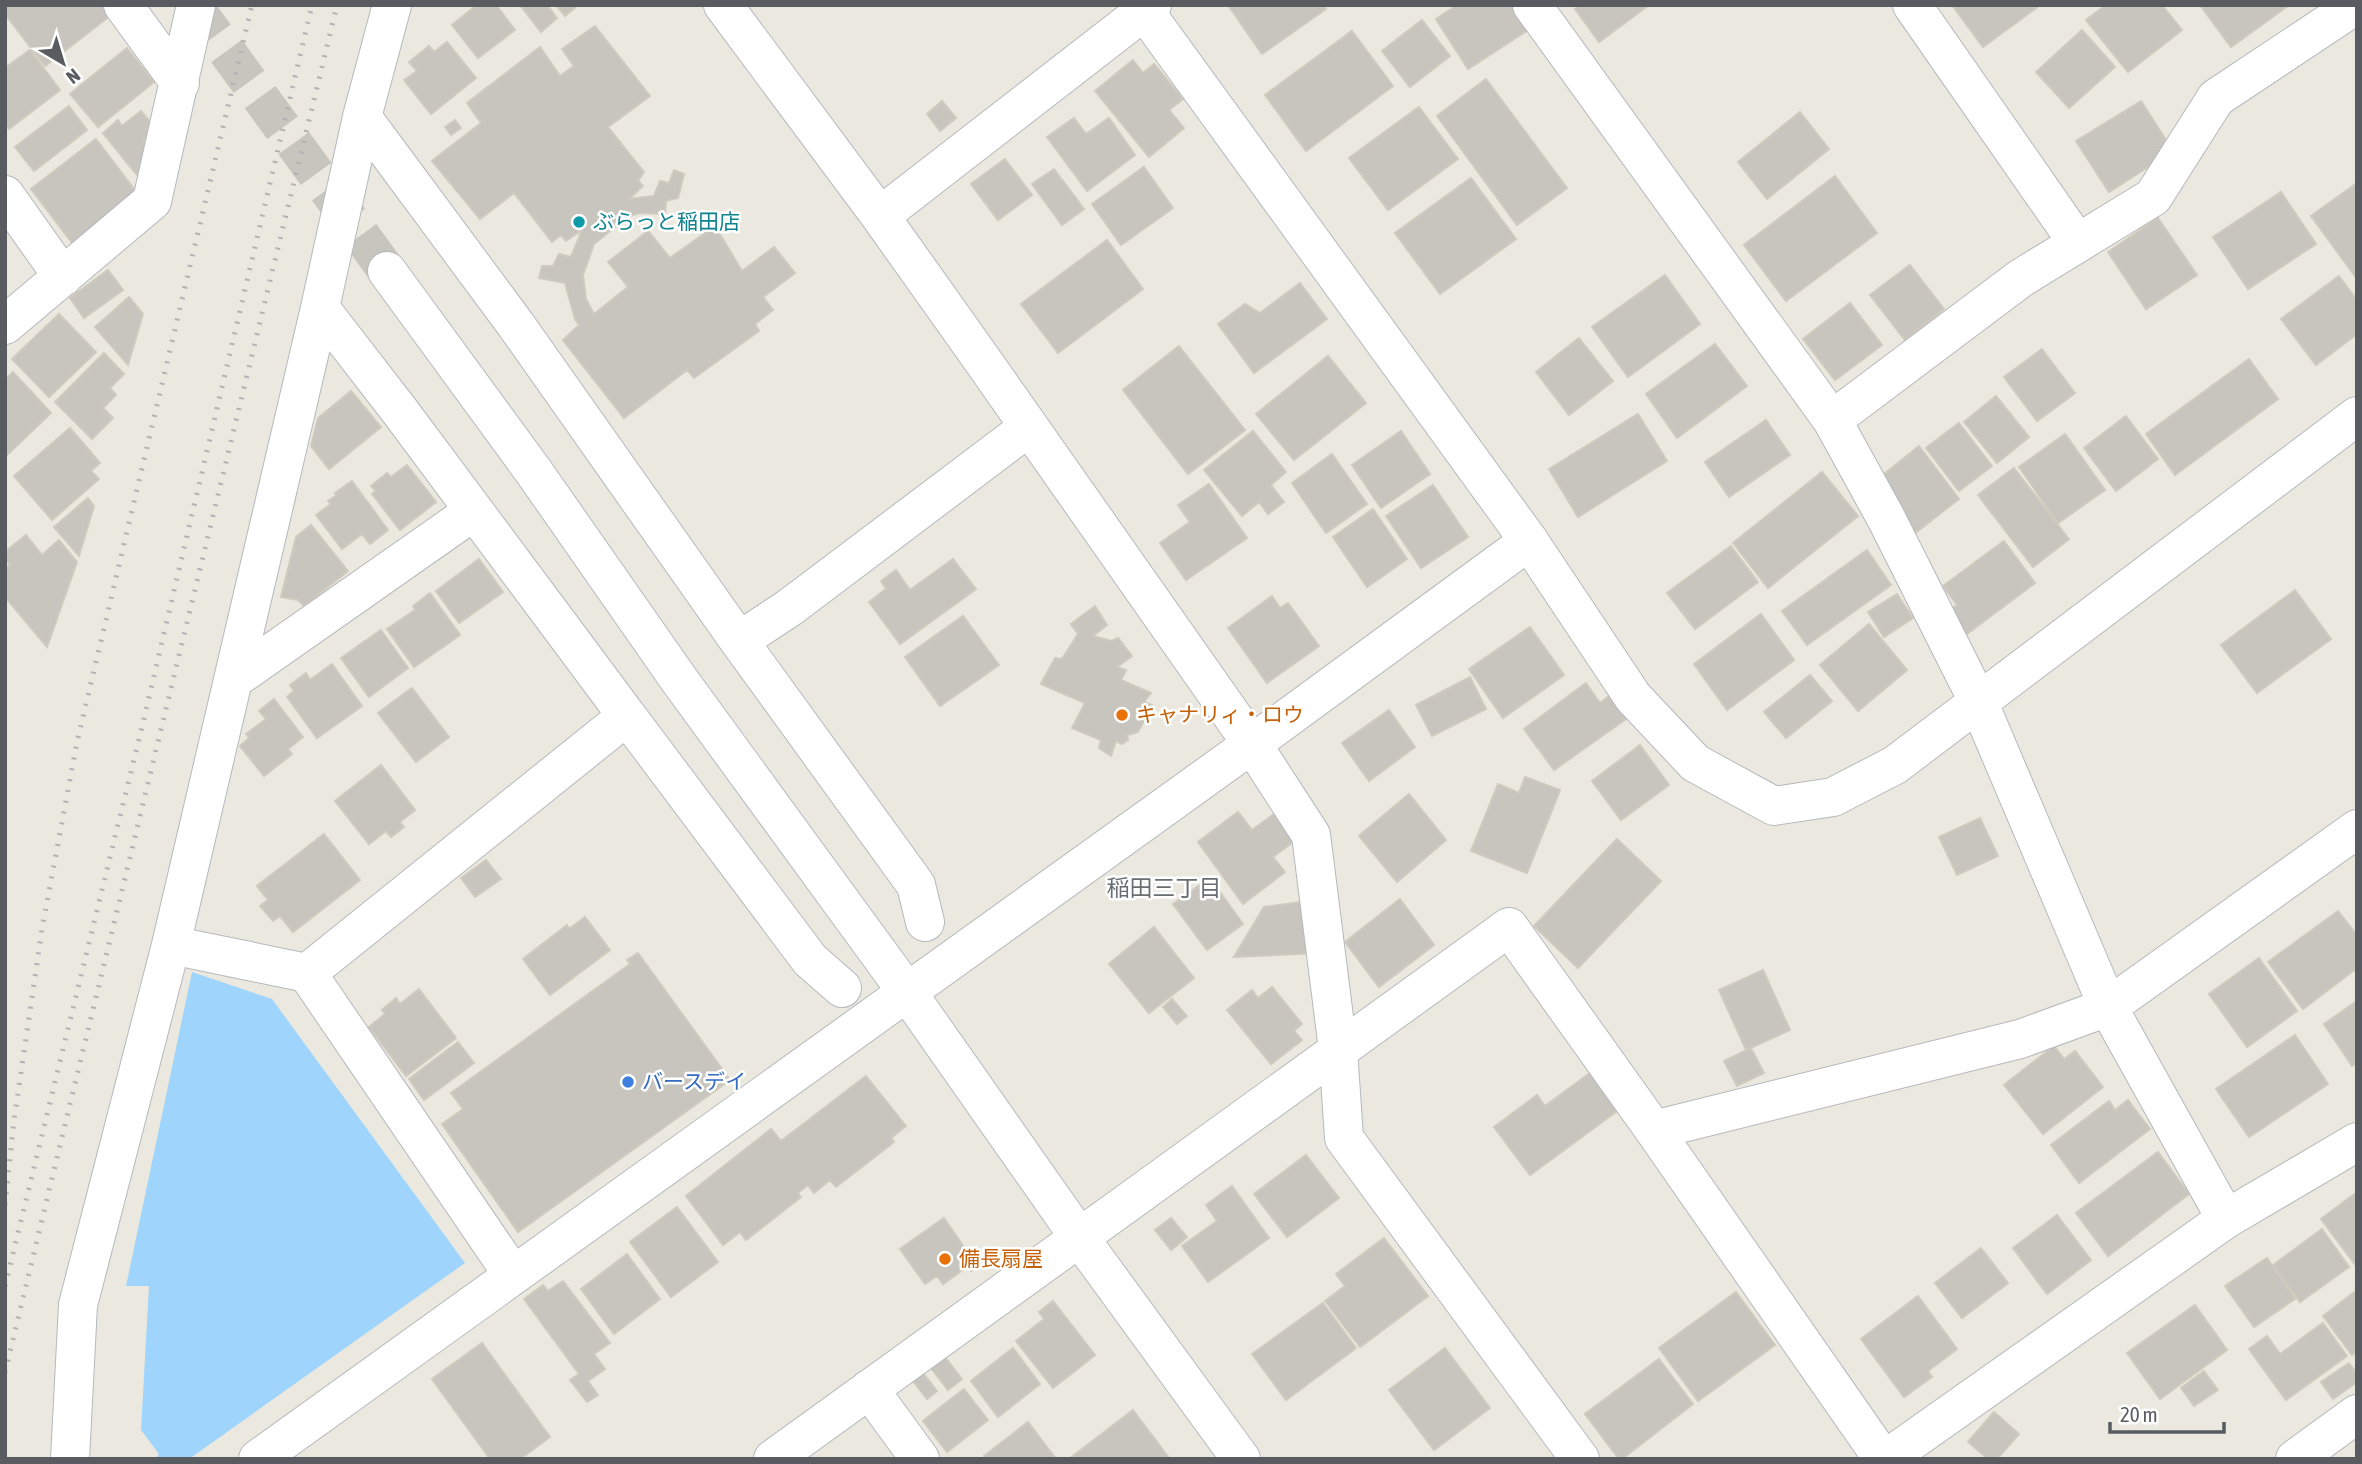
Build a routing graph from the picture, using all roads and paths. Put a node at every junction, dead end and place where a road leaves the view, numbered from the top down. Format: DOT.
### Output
graph roads {
  1 [pos="123,5"];
  2 [pos="197,5"];
  3 [pos="391,5"];
  4 [pos="723,5"];
  5 [pos="1532,5"];
  6 [pos="1912,5"];
  7 [pos="2356,5"];
  8 [pos="1145,7"];
  9 [pos="180,83"];
  10 [pos="362,117"];
  11 [pos="5,195"];
  12 [pos="880,216"];
  13 [pos="2077,242"];
  14 [pos="387,271"];
  15 [pos="63,277"];
  16 [pos="320,308"];
  17 [pos="5,325"];
  18 [pos="2357,416"];
  19 [pos="1832,420"];
  20 [pos="1029,427"];
  21 [pos="474,511"];
  22 [pos="1529,541"];
  23 [pos="739,641"];
  24 [pos="233,680"];
  25 [pos="1978,701"];
  26 [pos="627,716"];
  27 [pos="1252,744"];
  28 [pos="2357,829"];
  29 [pos="925,922"];
  30 [pos="172,945"];
  31 [pos="307,973"];
  32 [pos="842,988"];
  33 [pos="907,992"];
  34 [pos="2108,1007"];
  35 [pos="1338,1049"];
  36 [pos="1654,1130"];
  37 [pos="2357,1142"];
  38 [pos="2226,1219"];
  39 [pos="1079,1237"];
  40 [pos="513,1275"];
  41 [pos="869,1389"];
  42 [pos="2357,1414"];
  43 [pos="71,1459"];
  44 [pos="258,1459"];
  45 [pos="773,1459"];
  46 [pos="919,1459"];
  47 [pos="1241,1459"];
  48 [pos="1580,1459"];
  49 [pos="1885,1459"];
  50 [pos="2295,1459"];
  1 -- 9 [label="street"];
  2 -- 9 [label="street"];
  3 -- 10 [label="street"];
  4 -- 12 [label="street"];
  5 -- 19 [label="street"];
  6 -- 13 [label="street"];
  7 -- 13 [label="street"];
  8 -- 12 [label="street"];
  8 -- 22 [label="street"];
  9 -- 15 [label="street"];
  10 -- 16 [label="street"];
  10 -- 23 [label="street"];
  11 -- 15 [label="street"];
  12 -- 20 [label="street"];
  13 -- 19 [label="street"];
  14 -- 33 [label="street"];
  15 -- 17 [label="street"];
  16 -- 21 [label="street"];
  16 -- 24 [label="street"];
  18 -- 25 [label="street"];
  19 -- 25 [label="street"];
  20 -- 23 [label="street"];
  20 -- 27 [label="street"];
  21 -- 24 [label="street"];
  21 -- 26 [label="street"];
  22 -- 25 [label="street"];
  22 -- 27 [label="street"];
  23 -- 29 [label="street"];
  24 -- 30 [label="street"];
  25 -- 34 [label="street"];
  26 -- 31 [label="street"];
  26 -- 32 [label="street"];
  27 -- 33 [label="street"];
  27 -- 35 [label="street"];
  28 -- 34 [label="street"];
  30 -- 31 [label="street"];
  30 -- 43 [label="street"];
  31 -- 40 [label="street"];
  33 -- 39 [label="street"];
  33 -- 40 [label="street"];
  34 -- 36 [label="street"];
  34 -- 38 [label="street"];
  35 -- 36 [label="street"];
  35 -- 39 [label="street"];
  35 -- 48 [label="street"];
  36 -- 49 [label="street"];
  37 -- 38 [label="street"];
  38 -- 49 [label="street"];
  39 -- 41 [label="street"];
  39 -- 47 [label="street"];
  40 -- 44 [label="street"];
  41 -- 45 [label="street"];
  41 -- 46 [label="street"];
  42 -- 50 [label="street"];
}
